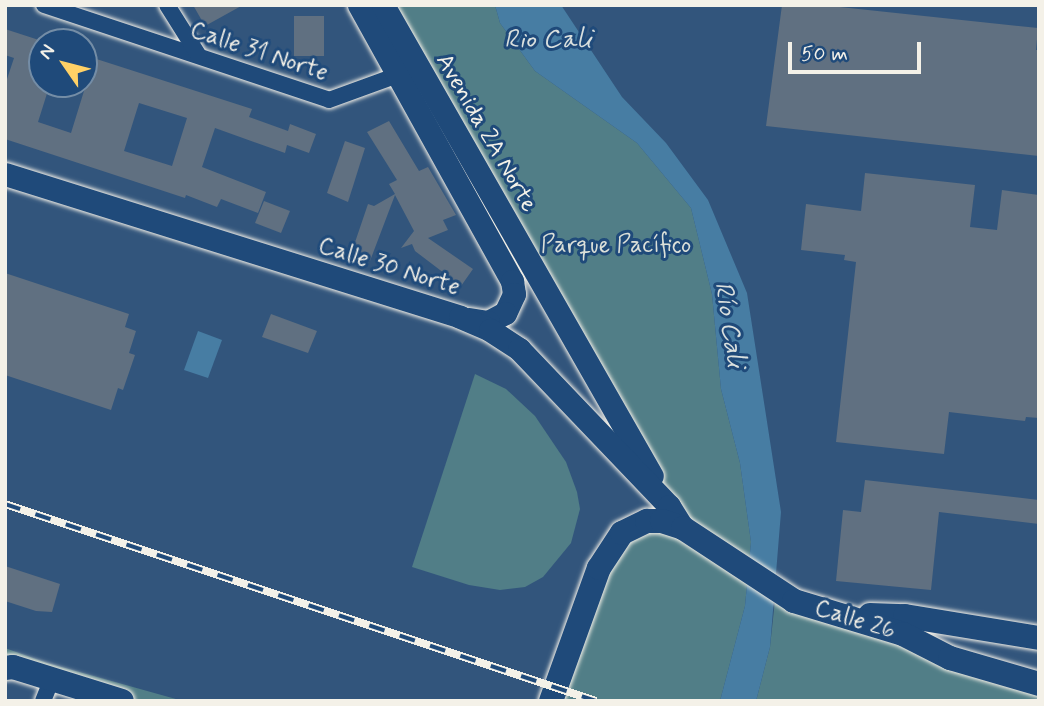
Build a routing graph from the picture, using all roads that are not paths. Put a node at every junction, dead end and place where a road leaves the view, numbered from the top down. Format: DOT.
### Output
graph roads {
  1 [pos="44,5"];
  2 [pos="167,5"];
  3 [pos="359,5"];
  4 [pos="383,5"];
  5 [pos="199,56"];
  6 [pos="408,72"];
  7 [pos="5,174"];
  8 [pos="460,317"];
  9 [pos="669,506"];
  10 [pos="683,528"];
  11 [pos="838,615"];
  12 [pos="1039,638"];
  13 [pos="8,666"];
  14 [pos="1039,684"];
  15 [pos="48,690"];
  16 [pos="122,701"];
  17 [pos="551,701"];
  1 -- 5 [label="street, Calle 31 Norte"];
  2 -- 5 [label="street"];
  3 -- 6 [label="main road, Avenida 2A Norte"];
  4 -- 6 [label="main road, Avenida 2A Norte"];
  5 -- 6 [label="street, Calle 31 Norte"];
  6 -- 8 [label="main road, Avenida 2A Norte"];
  6 -- 9 [label="main road, Avenida 2A Norte"];
  7 -- 8 [label="main road, Calle 30 Norte"];
  8 -- 9 [label="main road, Calle 30 Norte"];
  9 -- 10 [label="main road, Calle 30 Norte"];
  10 -- 11 [label="main road, Calle 26"];
  10 -- 17 [label="main road"];
  11 -- 12 [label="main road"];
  11 -- 14 [label="main road, Calle 26"];
  13 -- 15 [label="main road"];
  15 -- 16 [label="main road"];
}
